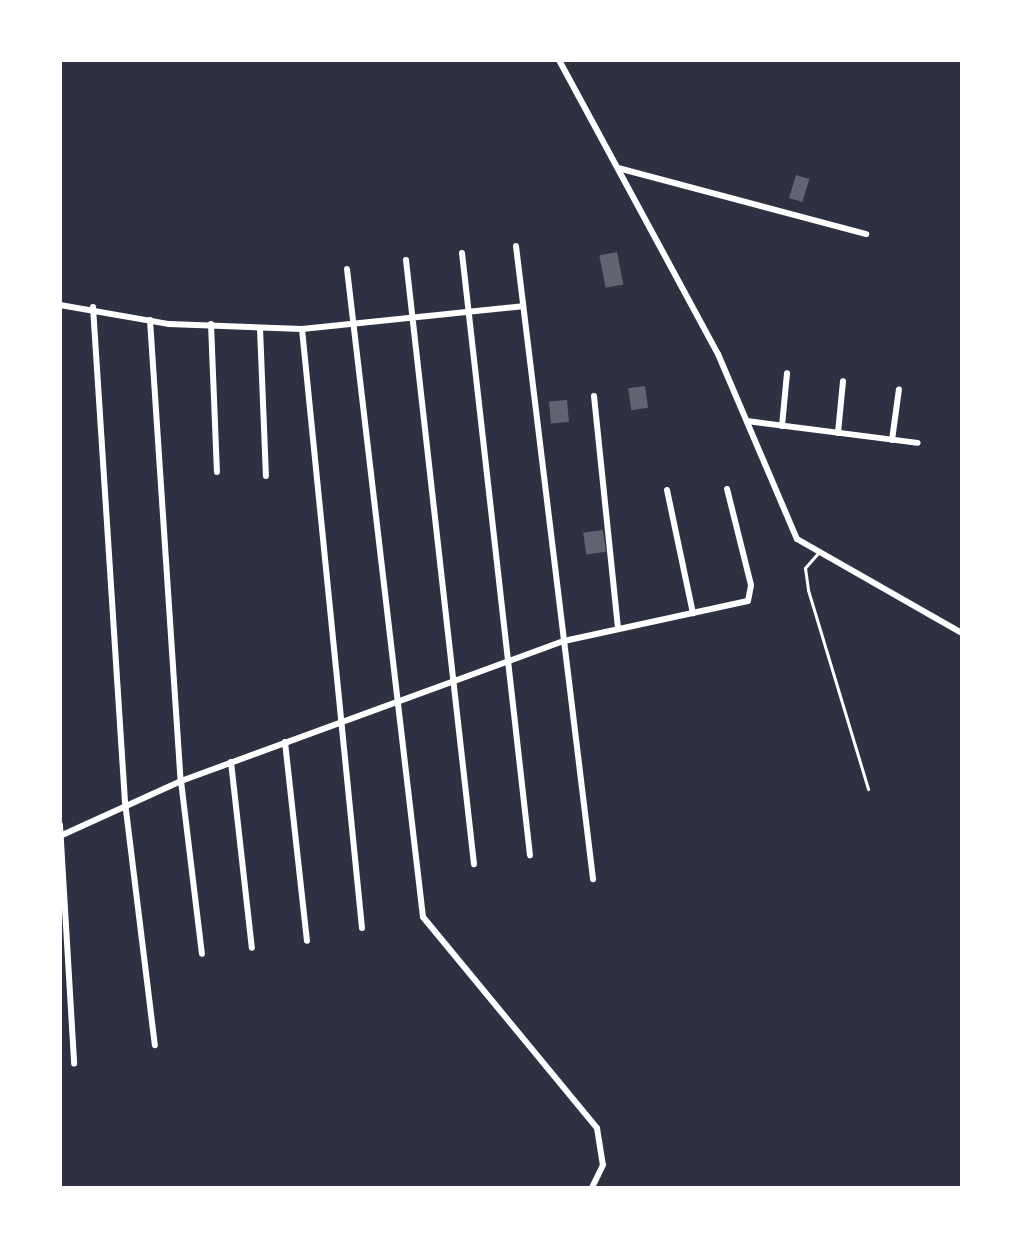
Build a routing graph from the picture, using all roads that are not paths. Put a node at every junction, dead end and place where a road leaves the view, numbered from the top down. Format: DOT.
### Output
graph roads {
  1 [pos="559,60"];
  2 [pos="618,168"];
  3 [pos="866,234"];
  4 [pos="516,246"];
  5 [pos="462,253"];
  6 [pos="406,260"];
  7 [pos="347,269"];
  8 [pos="60,305"];
  9 [pos="523,306"];
  10 [pos="93,307"];
  11 [pos="468,312"];
  12 [pos="412,318"];
  13 [pos="150,320"];
  14 [pos="211,324"];
  15 [pos="355,324"];
  16 [pos="260,328"];
  17 [pos="302,329"];
  18 [pos="787,373"];
  19 [pos="843,381"];
  20 [pos="899,389"];
  21 [pos="594,396"];
  22 [pos="747,421"];
  23 [pos="782,426"];
  24 [pos="838,433"];
  25 [pos="892,440"];
  26 [pos="918,443"];
  27 [pos="217,472"];
  28 [pos="266,476"];
  29 [pos="727,489"];
  30 [pos="667,490"];
  31 [pos="821,550"];
  32 [pos="693,613"];
  33 [pos="618,628"];
  34 [pos="962,633"];
  35 [pos="564,641"];
  36 [pos="508,662"];
  37 [pos="453,683"];
  38 [pos="399,703"];
  39 [pos="342,723"];
  40 [pos="285,742"];
  41 [pos="231,762"];
  42 [pos="181,781"];
  43 [pos="868,789"];
  44 [pos="125,802"];
  45 [pos="60,825"];
  46 [pos="60,836"];
  47 [pos="530,855"];
  48 [pos="474,864"];
  49 [pos="593,879"];
  50 [pos="362,928"];
  51 [pos="307,941"];
  52 [pos="252,948"];
  53 [pos="202,954"];
  54 [pos="155,1045"];
  55 [pos="74,1064"];
  56 [pos="592,1188"];
  1 -- 2 [label="street"];
  2 -- 3 [label="street"];
  2 -- 22 [label="street"];
  4 -- 9 [label="street"];
  5 -- 11 [label="street"];
  6 -- 12 [label="street"];
  7 -- 15 [label="street"];
  8 -- 10 [label="street"];
  9 -- 11 [label="street"];
  9 -- 35 [label="street"];
  10 -- 13 [label="street"];
  10 -- 44 [label="street"];
  11 -- 12 [label="street"];
  11 -- 36 [label="street"];
  12 -- 15 [label="street"];
  12 -- 37 [label="street"];
  13 -- 14 [label="street"];
  13 -- 42 [label="street"];
  14 -- 16 [label="street"];
  14 -- 27 [label="street"];
  15 -- 17 [label="street"];
  15 -- 38 [label="street"];
  16 -- 17 [label="street"];
  16 -- 28 [label="street"];
  17 -- 39 [label="street"];
  18 -- 23 [label="street"];
  19 -- 24 [label="street"];
  20 -- 25 [label="street"];
  21 -- 33 [label="street"];
  22 -- 23 [label="street"];
  22 -- 31 [label="street"];
  23 -- 24 [label="street"];
  24 -- 25 [label="street"];
  25 -- 26 [label="street"];
  29 -- 32 [label="street"];
  30 -- 32 [label="street"];
  31 -- 34 [label="street"];
  31 -- 43 [label="lane"];
  32 -- 33 [label="street"];
  33 -- 35 [label="street"];
  35 -- 36 [label="street"];
  35 -- 49 [label="street"];
  36 -- 37 [label="street"];
  36 -- 47 [label="street"];
  37 -- 38 [label="street"];
  37 -- 48 [label="street"];
  38 -- 39 [label="street"];
  38 -- 56 [label="street"];
  39 -- 40 [label="street"];
  39 -- 50 [label="street"];
  40 -- 41 [label="street"];
  40 -- 51 [label="street"];
  41 -- 42 [label="street"];
  41 -- 52 [label="street"];
  42 -- 44 [label="street"];
  42 -- 53 [label="street"];
  44 -- 46 [label="street"];
  44 -- 54 [label="street"];
  45 -- 46 [label="street"];
  46 -- 55 [label="street"];
}
